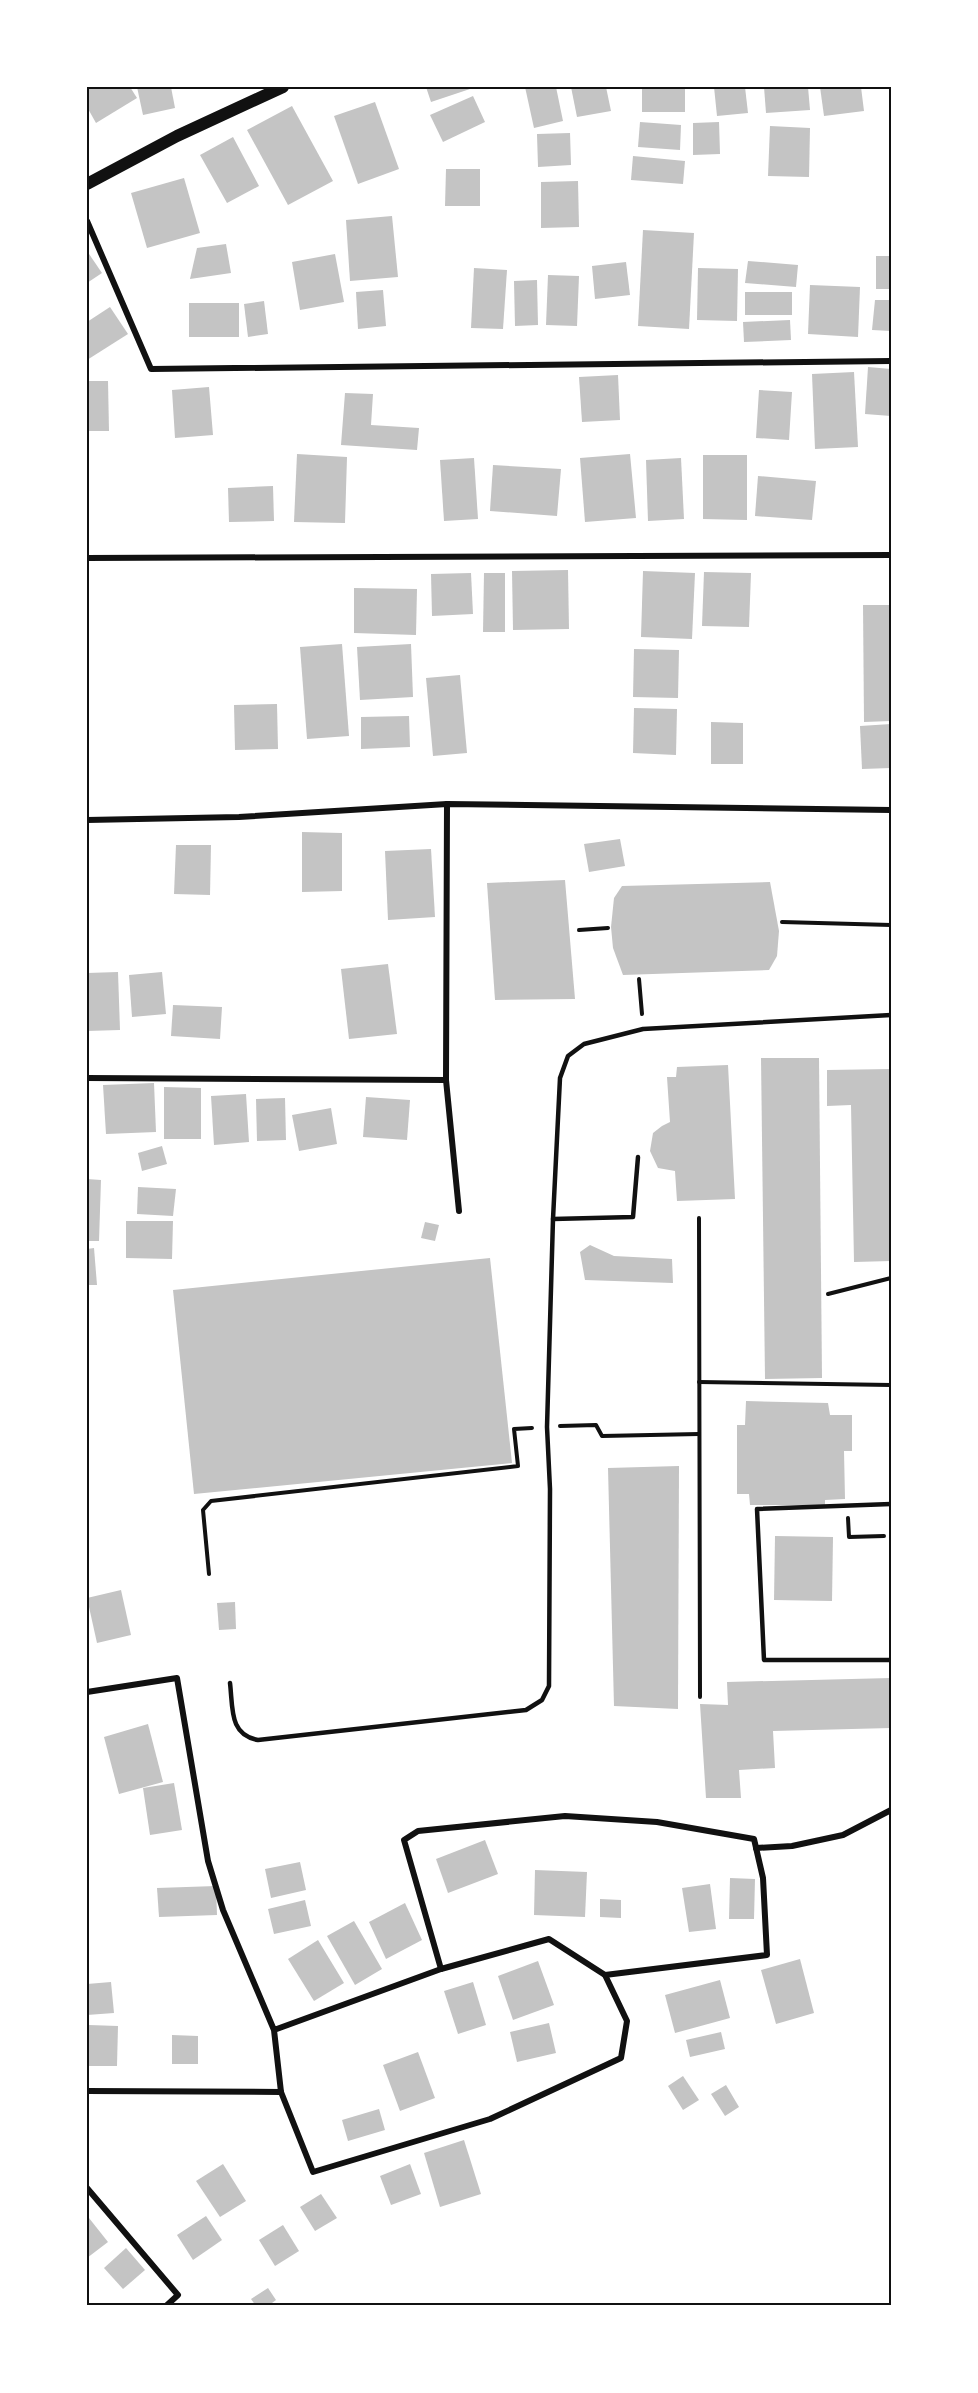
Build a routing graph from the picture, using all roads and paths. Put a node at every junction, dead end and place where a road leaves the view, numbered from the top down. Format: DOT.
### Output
graph roads {
  1 [pos="284,87"];
  2 [pos="87,184"];
  3 [pos="87,221"];
  4 [pos="891,361"];
  5 [pos="891,555"];
  6 [pos="87,558"];
  7 [pos="447,804"];
  8 [pos="891,810"];
  9 [pos="87,820"];
  10 [pos="782,922"];
  11 [pos="891,925"];
  12 [pos="608,928"];
  13 [pos="579,930"];
  14 [pos="639,979"];
  15 [pos="891,1015"];
  16 [pos="643,1029"];
  17 [pos="87,1078"];
  18 [pos="446,1080"];
  19 [pos="638,1156"];
  20 [pos="459,1211"];
  21 [pos="699,1218"];
  22 [pos="553,1219"];
  23 [pos="891,1278"];
  24 [pos="828,1294"];
  25 [pos="699,1382"];
  26 [pos="891,1385"];
  27 [pos="547,1427"];
  28 [pos="699,1434"];
  29 [pos="891,1504"];
  30 [pos="209,1574"];
  31 [pos="891,1660"];
  32 [pos="230,1683"];
  33 [pos="87,1692"];
  34 [pos="700,1697"];
  35 [pos="891,1810"];
  36 [pos="756,1848"];
  37 [pos="441,1969"];
  38 [pos="605,1975"];
  39 [pos="274,2030"];
  40 [pos="87,2091"];
  41 [pos="281,2092"];
  42 [pos="87,2188"];
  43 [pos="166,2306"];
  1 -- 2 [label="main road"];
  3 -- 4 [label="street"];
  5 -- 6 [label="street"];
  7 -- 8 [label="street"];
  7 -- 9 [label="street"];
  7 -- 18 [label="street"];
  10 -- 11 [label="path"];
  12 -- 13 [label="path"];
  14 -- 16 [label="path"];
  15 -- 16 [label="lane"];
  16 -- 22 [label="lane"];
  17 -- 18 [label="street"];
  18 -- 20 [label="street"];
  19 -- 22 [label="lane"];
  21 -- 25 [label="path"];
  22 -- 27 [label="lane"];
  23 -- 24 [label="path"];
  25 -- 26 [label="path"];
  25 -- 28 [label="path"];
  27 -- 28 [label="path"];
  27 -- 30 [label="path"];
  27 -- 32 [label="lane"];
  28 -- 34 [label="path"];
  29 -- 31 [label="lane"];
  33 -- 39 [label="street"];
  35 -- 36 [label="street"];
  36 -- 37 [label="street"];
  36 -- 38 [label="street"];
  37 -- 38 [label="street"];
  37 -- 39 [label="street"];
  38 -- 41 [label="street"];
  39 -- 41 [label="street"];
  40 -- 41 [label="street"];
  42 -- 43 [label="street"];
}
